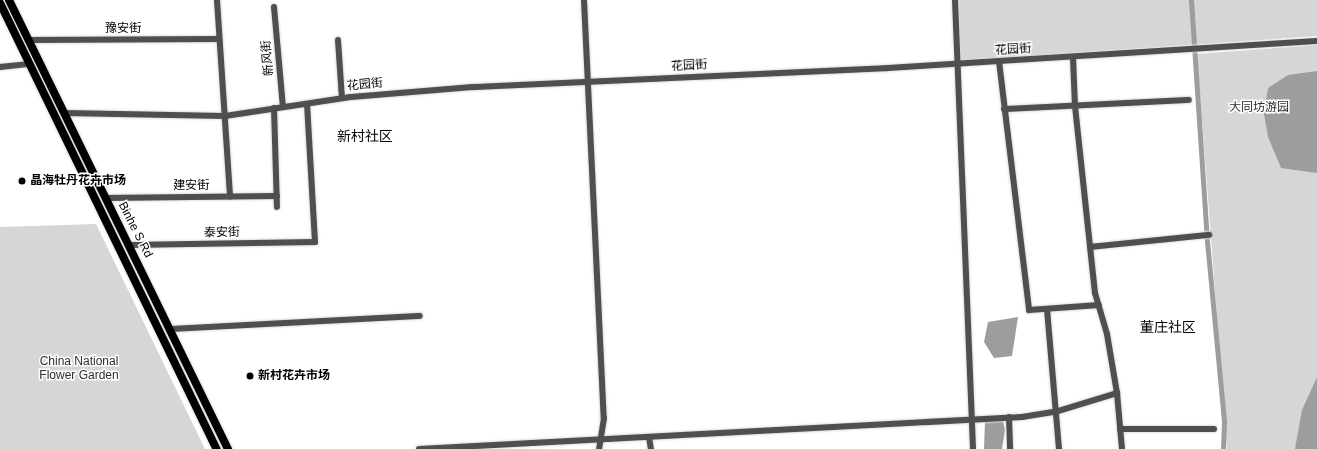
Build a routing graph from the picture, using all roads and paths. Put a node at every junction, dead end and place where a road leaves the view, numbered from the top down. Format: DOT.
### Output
graph roads {
  1 [pos="9,0"];
  2 [pos="13,0"];
  3 [pos="217,0"];
  4 [pos="584,0"];
  5 [pos="955,0"];
  6 [pos="0,3"];
  7 [pos="274,7"];
  8 [pos="0,12"];
  9 [pos="218,39"];
  10 [pos="29,40"];
  11 [pos="338,40"];
  12 [pos="1317,41"];
  13 [pos="20,45"];
  14 [pos="1073,57"];
  15 [pos="999,62"];
  16 [pos="30,64"];
  17 [pos="958,64"];
  18 [pos="0,67"];
  19 [pos="588,82"];
  20 [pos="342,98"];
  21 [pos="1189,100"];
  22 [pos="307,104"];
  23 [pos="1075,106"];
  24 [pos="283,107"];
  25 [pos="274,108"];
  26 [pos="1004,110"];
  27 [pos="64,113"];
  28 [pos="225,116"];
  29 [pos="277,196"];
  30 [pos="230,197"];
  31 [pos="105,198"];
  32 [pos="277,207"];
  33 [pos="1209,235"];
  34 [pos="129,245"];
  35 [pos="1090,247"];
  36 [pos="153,295"];
  37 [pos="144,299"];
  38 [pos="1099,305"];
  39 [pos="1047,309"];
  40 [pos="420,316"];
  41 [pos="169,329"];
  42 [pos="1117,394"];
  43 [pos="1055,412"];
  44 [pos="1009,417"];
  45 [pos="972,419"];
  46 [pos="1120,429"];
  47 [pos="1214,429"];
  48 [pos="648,437"];
  49 [pos="601,439"];
  50 [pos="533,442"];
  51 [pos="216,449"];
  52 [pos="228,449"];
  53 [pos="419,449"];
  54 [pos="534,449"];
  55 [pos="599,449"];
  56 [pos="651,449"];
  57 [pos="973,449"];
  58 [pos="1010,449"];
  59 [pos="1059,449"];
  60 [pos="1122,449"];
  1 -- 10 [label="main road, Binhe S Rd"];
  2 -- 10 [label="main road"];
  3 -- 9 [label="street"];
  4 -- 19 [label="street"];
  5 -- 17 [label="street"];
  6 -- 13 [label="main road, Binhe S Rd"];
  7 -- 24 [label="street, 新风街"];
  8 -- 13 [label="main road"];
  9 -- 10 [label="street, 豫安街"];
  9 -- 28 [label="street"];
  10 -- 16 [label="main road"];
  10 -- 27 [label="main road, Binhe S Rd"];
  11 -- 20 [label="street"];
  12 -- 14 [label="street, 花园街"];
  13 -- 16 [label="main road, Binhe S Rd"];
  14 -- 15 [label="street, 花园街"];
  14 -- 23 [label="street"];
  15 -- 17 [label="street, 花园街"];
  15 -- 26 [label="street"];
  16 -- 18 [label="street"];
  16 -- 37 [label="main road, Binhe S Rd"];
  17 -- 19 [label="street, 花园街"];
  17 -- 45 [label="street"];
  19 -- 20 [label="street, 花园街"];
  19 -- 49 [label="street"];
  20 -- 22 [label="street, 花园街"];
  21 -- 23 [label="street"];
  22 -- 24 [label="street, 花园街"];
  22 -- 34 [label="street, 泰安街"];
  23 -- 26 [label="street"];
  23 -- 35 [label="street"];
  24 -- 25 [label="street, 花园街"];
  25 -- 28 [label="street, 花园街"];
  25 -- 29 [label="street"];
  26 -- 39 [label="street"];
  27 -- 28 [label="street, 花园街"];
  27 -- 31 [label="main road, Binhe S Rd"];
  28 -- 30 [label="street"];
  29 -- 30 [label="street, 建安街"];
  29 -- 32 [label="street"];
  30 -- 31 [label="street, 建安街"];
  31 -- 34 [label="main road, Binhe S Rd"];
  33 -- 35 [label="street"];
  34 -- 36 [label="main road, Binhe S Rd"];
  35 -- 38 [label="street"];
  36 -- 37 [label="main road"];
  36 -- 41 [label="main road, Binhe S Rd"];
  37 -- 51 [label="main road, Binhe S Rd"];
  38 -- 39 [label="street"];
  38 -- 42 [label="street"];
  39 -- 43 [label="street"];
  40 -- 41 [label="street"];
  41 -- 52 [label="main road, Binhe S Rd"];
  42 -- 43 [label="street"];
  42 -- 46 [label="street"];
  43 -- 44 [label="street"];
  43 -- 59 [label="street"];
  44 -- 45 [label="street"];
  44 -- 58 [label="street"];
  45 -- 48 [label="street"];
  45 -- 57 [label="street"];
  46 -- 47 [label="street"];
  46 -- 60 [label="street"];
  48 -- 49 [label="street"];
  48 -- 56 [label="street"];
  49 -- 50 [label="street"];
  49 -- 55 [label="street"];
  50 -- 53 [label="street"];
  50 -- 54 [label="street"];
}
